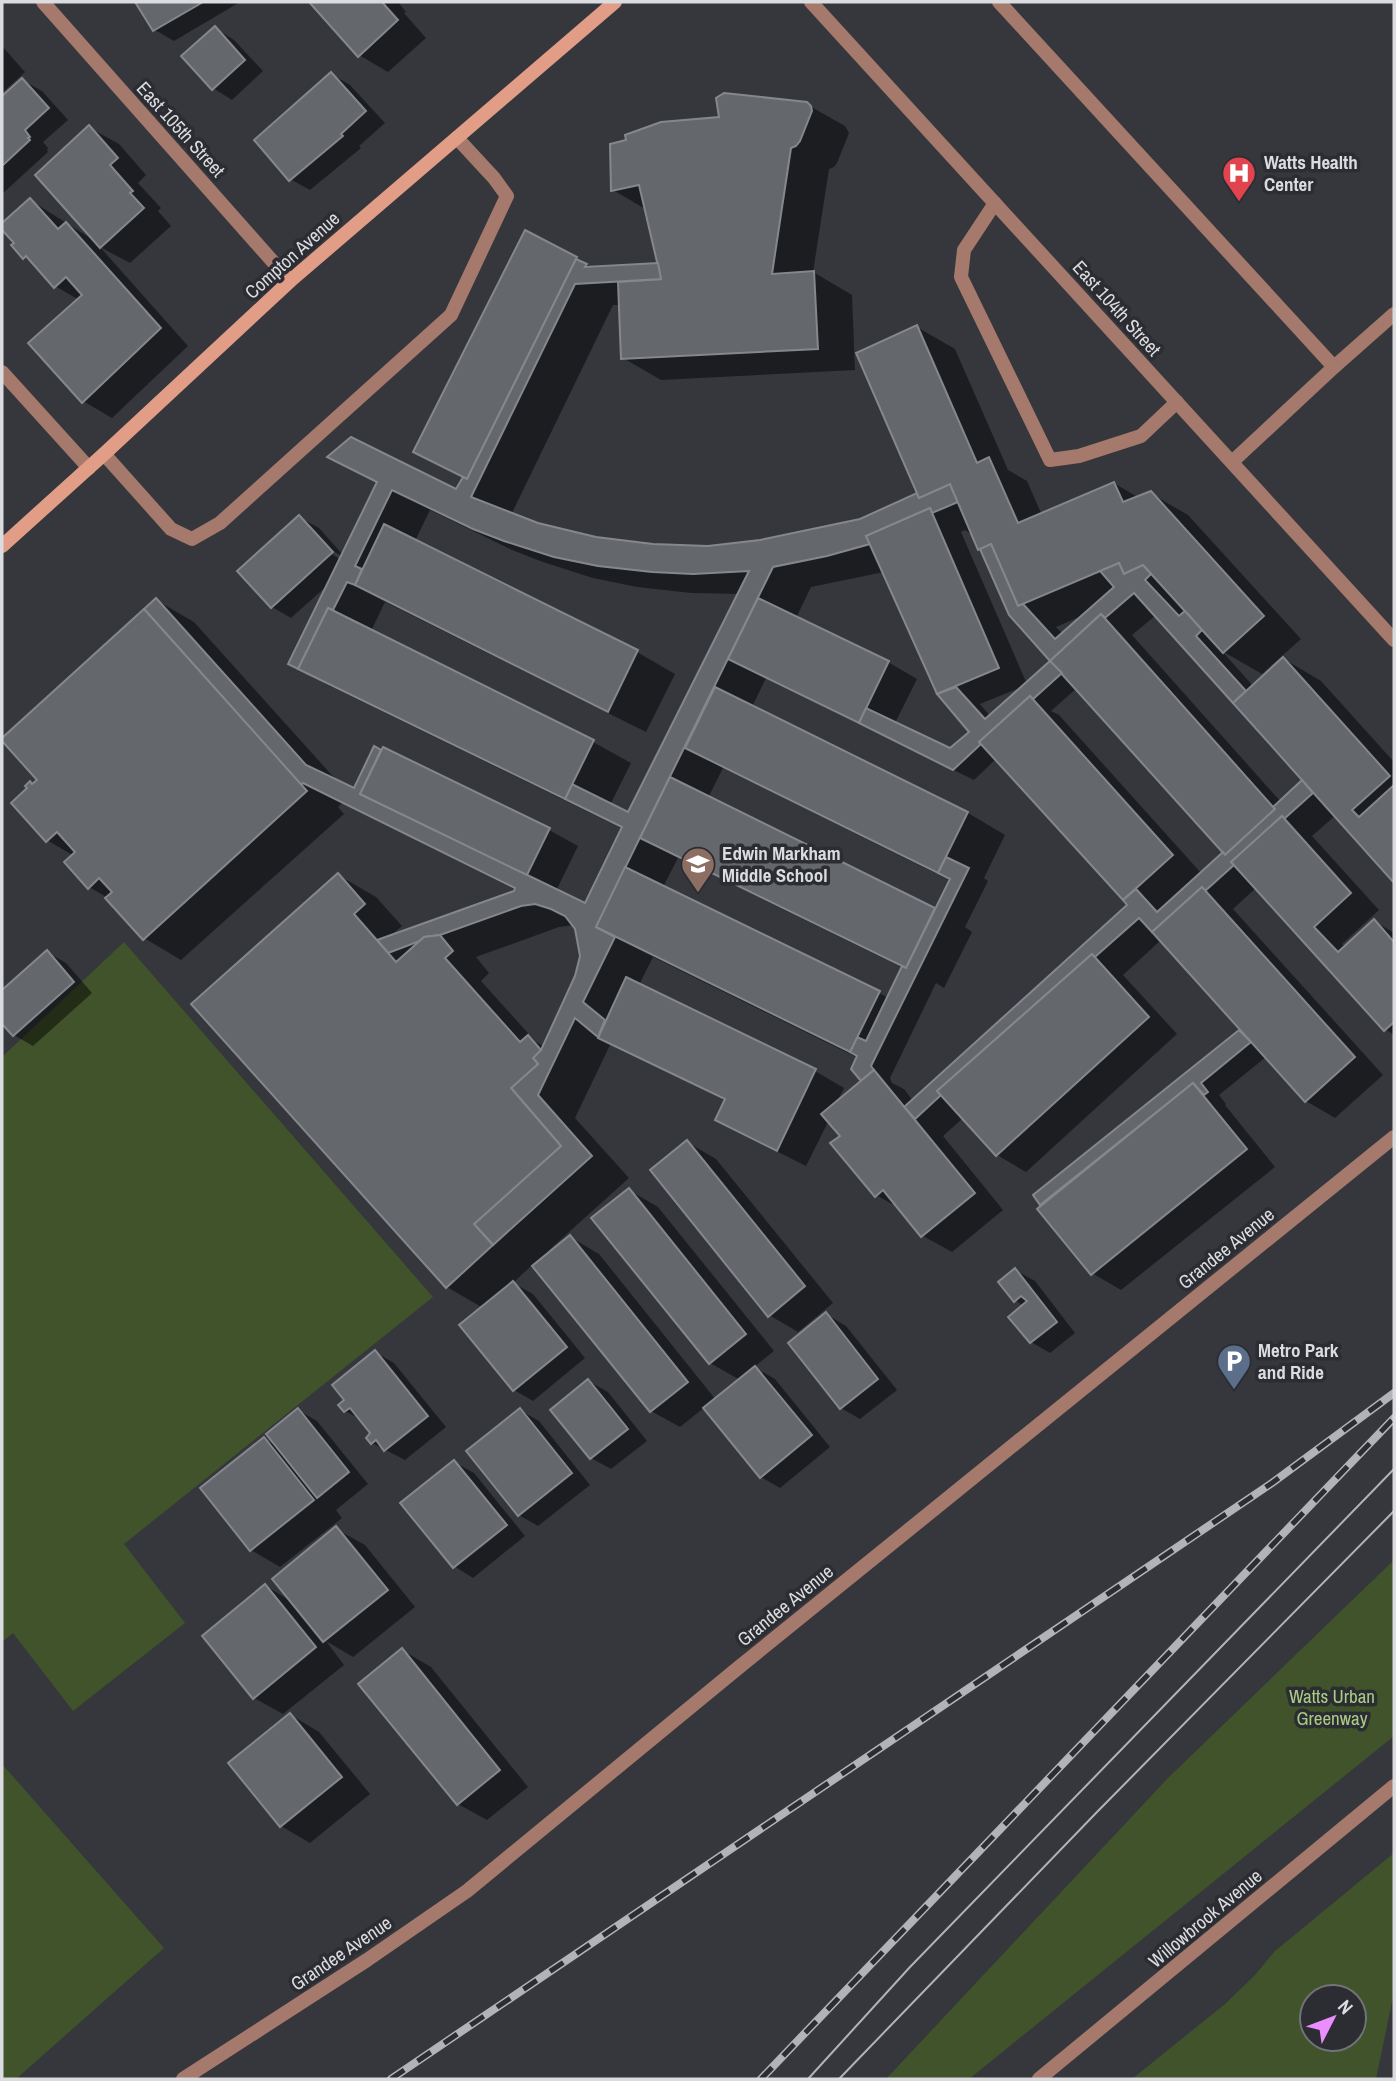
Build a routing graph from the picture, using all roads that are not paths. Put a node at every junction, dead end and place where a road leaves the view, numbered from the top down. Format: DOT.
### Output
graph roads {
  1 [pos="43,2"];
  2 [pos="615,2"];
  3 [pos="811,2"];
  4 [pos="999,2"];
  5 [pos="457,138"];
  6 [pos="995,203"];
  7 [pos="290,281"];
  8 [pos="1394,314"];
  9 [pos="1334,367"];
  10 [pos="2,372"];
  11 [pos="1177,402"];
  12 [pos="104,454"];
  13 [pos="1231,462"];
  14 [pos="89,468"];
  15 [pos="2,546"];
  16 [pos="1394,640"];
  17 [pos="1394,1137"];
  18 [pos="1394,1786"];
  19 [pos="183,2079"];
  20 [pos="1039,2079"];
  1 -- 7 [label="street, East 105th Street"];
  2 -- 5 [label="main road, Compton Avenue"];
  3 -- 6 [label="street, East 104th Street"];
  4 -- 9 [label="street"];
  5 -- 7 [label="main road, Compton Avenue"];
  5 -- 12 [label="street"];
  6 -- 11 [label="street, East 104th Street"];
  6 -- 11 [label="street"];
  7 -- 12 [label="main road, Compton Avenue"];
  8 -- 9 [label="street"];
  9 -- 13 [label="street"];
  10 -- 14 [label="street"];
  11 -- 13 [label="street, East 104th Street"];
  12 -- 14 [label="main road, Compton Avenue"];
  13 -- 16 [label="street, East 104th Street"];
  14 -- 15 [label="main road, Compton Avenue"];
  17 -- 19 [label="street, Grandee Avenue"];
  18 -- 20 [label="street, Willowbrook Avenue"];
}
